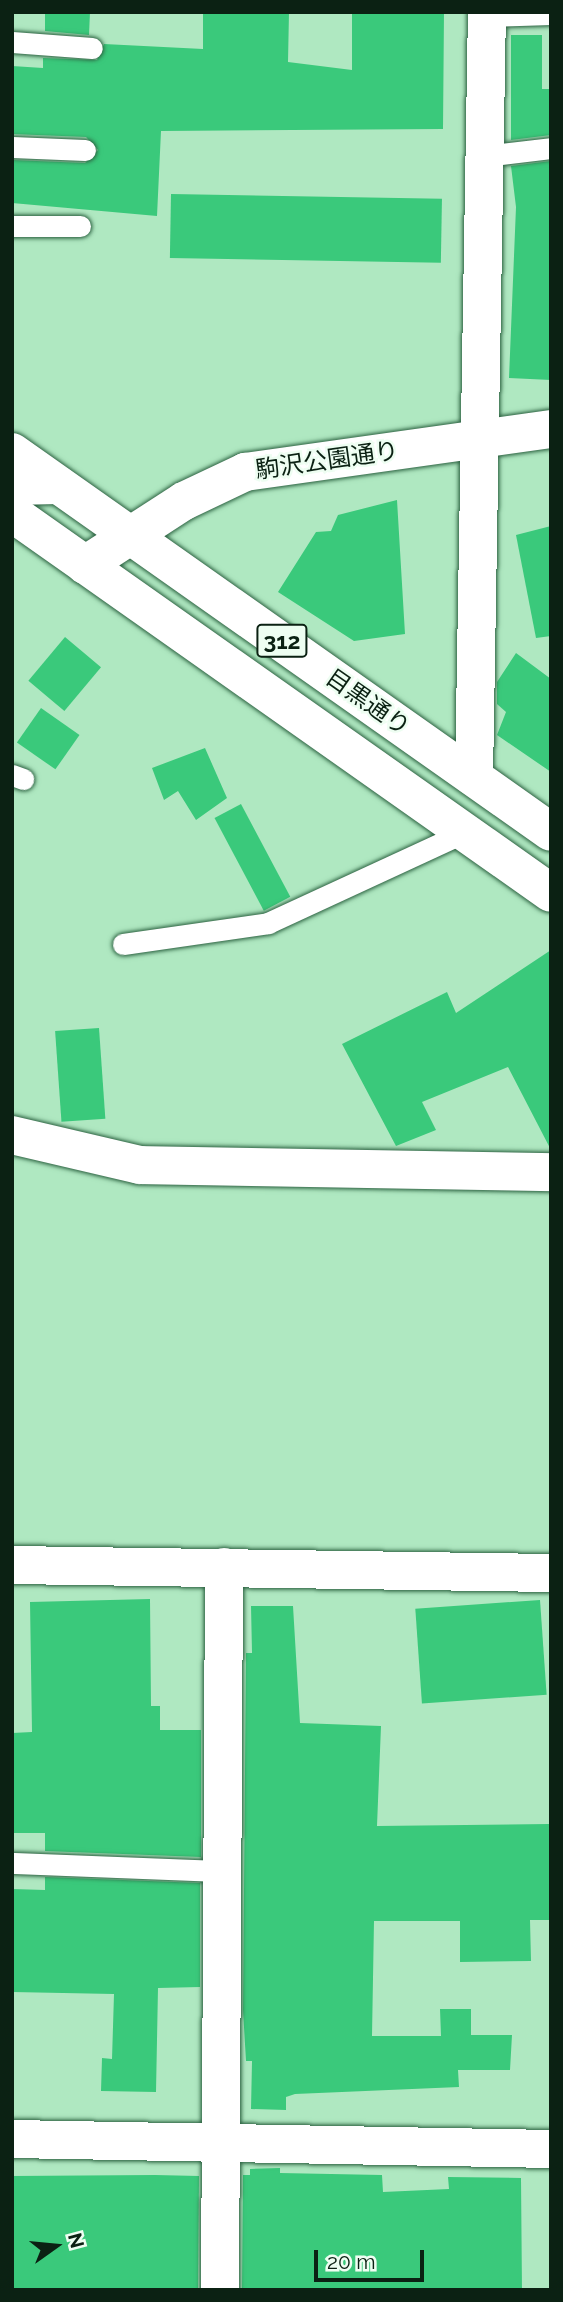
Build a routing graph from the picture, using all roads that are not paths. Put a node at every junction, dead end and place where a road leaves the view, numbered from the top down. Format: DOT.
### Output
graph roads {
  1 [pos="487,14"];
  2 [pos="551,15"];
  3 [pos="12,42"];
  4 [pos="92,48"];
  5 [pos="12,148"];
  6 [pos="551,148"];
  7 [pos="85,150"];
  8 [pos="484,156"];
  9 [pos="12,226"];
  10 [pos="80,226"];
  11 [pos="551,429"];
  12 [pos="482,439"];
  13 [pos="12,452"];
  14 [pos="58,485"];
  15 [pos="12,486"];
  16 [pos="12,513"];
  17 [pos="130,534"];
  18 [pos="85,565"];
  19 [pos="474,776"];
  20 [pos="467,831"];
  21 [pos="551,832"];
  22 [pos="551,893"];
  23 [pos="123,944"];
  24 [pos="12,1135"];
  25 [pos="551,1172"];
  26 [pos="12,1564"];
  27 [pos="223,1567"];
  28 [pos="551,1573"];
  29 [pos="12,1863"];
  30 [pos="222,1871"];
  31 [pos="12,2139"];
  32 [pos="221,2144"];
  33 [pos="551,2149"];
  34 [pos="220,2290"];
  1 -- 2 [label="lane"];
  1 -- 8 [label="street"];
  3 -- 4 [label="lane"];
  5 -- 7 [label="lane"];
  6 -- 8 [label="lane"];
  8 -- 12 [label="street"];
  9 -- 10 [label="lane"];
  11 -- 12 [label="street, 駒沢公園通り"];
  12 -- 17 [label="street, 駒沢公園通り"];
  12 -- 19 [label="street"];
  13 -- 14 [label="street, 目黒通り / 312"];
  14 -- 15 [label="street"];
  14 -- 17 [label="street, 目黒通り / 312"];
  16 -- 18 [label="street, 目黒通り / 312"];
  17 -- 18 [label="street, 駒沢公園通り"];
  17 -- 19 [label="street, 目黒通り / 312"];
  18 -- 20 [label="street, 目黒通り / 312"];
  19 -- 21 [label="street, 目黒通り / 312"];
  20 -- 22 [label="street, 目黒通り / 312"];
  20 -- 23 [label="lane"];
  24 -- 25 [label="street"];
  26 -- 27 [label="street"];
  27 -- 28 [label="street"];
  27 -- 30 [label="street"];
  29 -- 30 [label="lane"];
  30 -- 32 [label="street"];
  31 -- 32 [label="street"];
  32 -- 33 [label="street"];
  32 -- 34 [label="street"];
}
